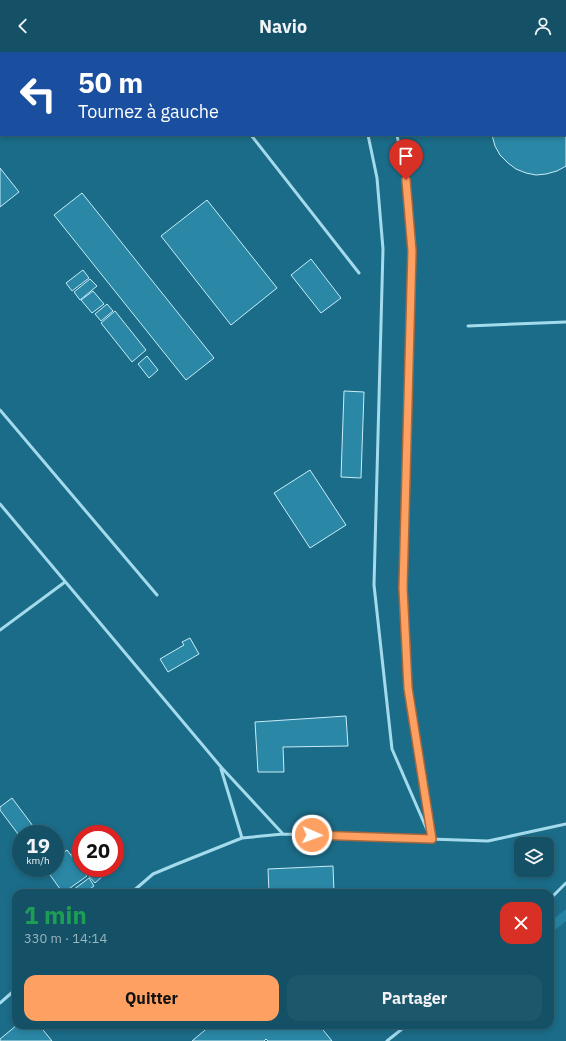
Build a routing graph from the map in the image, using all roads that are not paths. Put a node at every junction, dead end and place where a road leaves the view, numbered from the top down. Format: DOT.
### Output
graph roads {
  1 [pos="252,136"];
  2 [pos="368,136"];
  3 [pos="397,136"];
  4 [pos="359,273"];
  5 [pos="566,322"];
  6 [pos="468,326"];
  7 [pos="0,410"];
  8 [pos="0,504"];
  9 [pos="65,582"];
  10 [pos="157,595"];
  11 [pos="0,630"];
  12 [pos="221,767"];
  13 [pos="566,824"];
  14 [pos="283,834"];
  15 [pos="242,838"];
  16 [pos="432,839"];
  17 [pos="566,883"];
  18 [pos="136,889"];
  19 [pos="554,895"];
  20 [pos="12,992"];
  21 [pos="0,1003"];
  22 [pos="402,1029"];
  23 [pos="387,1041"];
  1 -- 4 [label="lane"];
  2 -- 16 [label="lane"];
  3 -- 16 [label="lane"];
  5 -- 6 [label="lane"];
  7 -- 10 [label="lane"];
  8 -- 9 [label="lane"];
  9 -- 11 [label="lane"];
  9 -- 12 [label="lane"];
  12 -- 14 [label="lane"];
  12 -- 15 [label="lane"];
  13 -- 16 [label="lane"];
  14 -- 15 [label="lane"];
  14 -- 16 [label="lane"];
  15 -- 18 [label="lane"];
  17 -- 19 [label="lane"];
  20 -- 21 [label="lane"];
  22 -- 23 [label="lane"];
}
